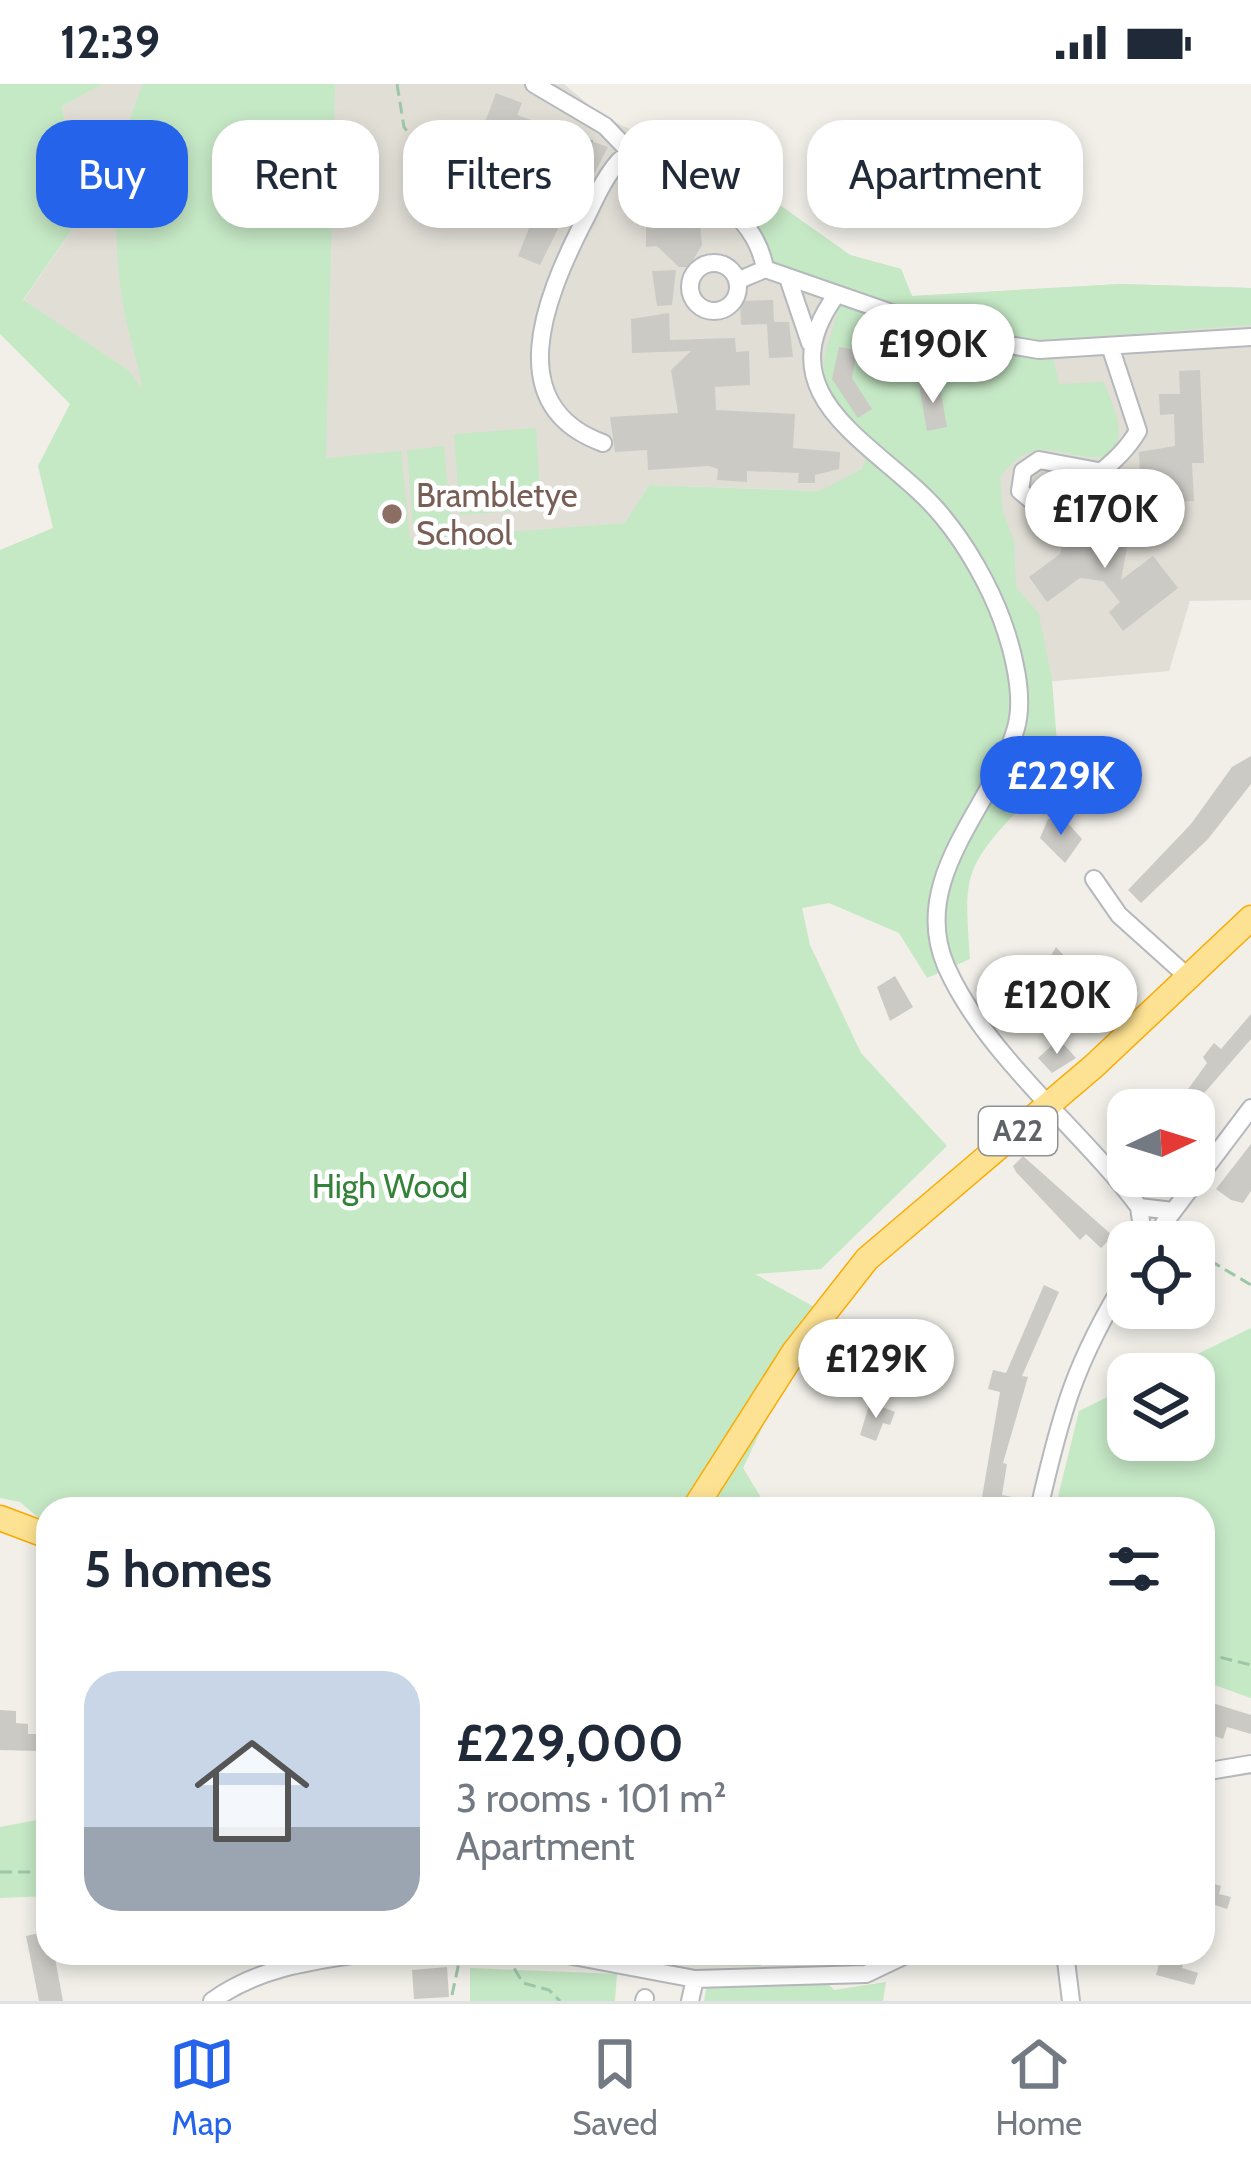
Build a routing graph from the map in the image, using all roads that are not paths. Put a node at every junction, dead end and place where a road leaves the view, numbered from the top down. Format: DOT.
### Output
graph roads {
  1 [pos="534,84"];
  2 [pos="618,140"];
  3 [pos="618,163"];
  4 [pos="744,228"];
  5 [pos="765,269"];
  6 [pos="788,278"];
  7 [pos="737,281"];
  8 [pos="837,294"];
  9 [pos="1251,337"];
  10 [pos="810,343"];
  11 [pos="1110,346"];
  12 [pos="603,443"];
  13 [pos="1098,471"];
  14 [pos="1094,879"];
  15 [pos="1251,918"];
  16 [pos="1188,977"];
  17 [pos="1052,1103"];
  18 [pos="1251,1108"];
  19 [pos="1244,1131"];
  20 [pos="1139,1207"];
  21 [pos="1173,1210"];
  22 [pos="1142,1221"];
  23 [pos="1164,1221"];
  24 [pos="1107,1310"];
  25 [pos="702,1497"];
  26 [pos="1042,1497"];
  27 [pos="0,1518"];
  28 [pos="36,1532"];
  29 [pos="1251,1764"];
  30 [pos="1215,1770"];
  31 [pos="289,1965"];
  32 [pos="621,1965"];
  33 [pos="885,1965"];
  34 [pos="1066,1965"];
  35 [pos="695,1979"];
  36 [pos="212,2001"];
  37 [pos="690,2001"];
  38 [pos="1070,2001"];
  1 -- 2 [label="street"];
  3 -- 12 [label="street"];
  4 -- 5 [label="street"];
  5 -- 6 [label="street"];
  5 -- 7 [label="street"];
  6 -- 8 [label="street"];
  6 -- 10 [label="street"];
  8 -- 10 [label="street"];
  8 -- 11 [label="street"];
  9 -- 11 [label="street"];
  10 -- 17 [label="street"];
  11 -- 13 [label="street"];
  14 -- 16 [label="street"];
  15 -- 16 [label="highway, A22"];
  16 -- 17 [label="highway, A22"];
  17 -- 20 [label="street"];
  17 -- 25 [label="highway, A22"];
  18 -- 19 [label="street"];
  19 -- 21 [label="street"];
  20 -- 21 [label="street"];
  20 -- 22 [label="street"];
  21 -- 23 [label="street"];
  24 -- 26 [label="street"];
  27 -- 28 [label="highway"];
  29 -- 30 [label="street"];
  31 -- 36 [label="street"];
  32 -- 35 [label="street"];
  33 -- 35 [label="street"];
  34 -- 38 [label="street"];
  35 -- 37 [label="street"];
}
